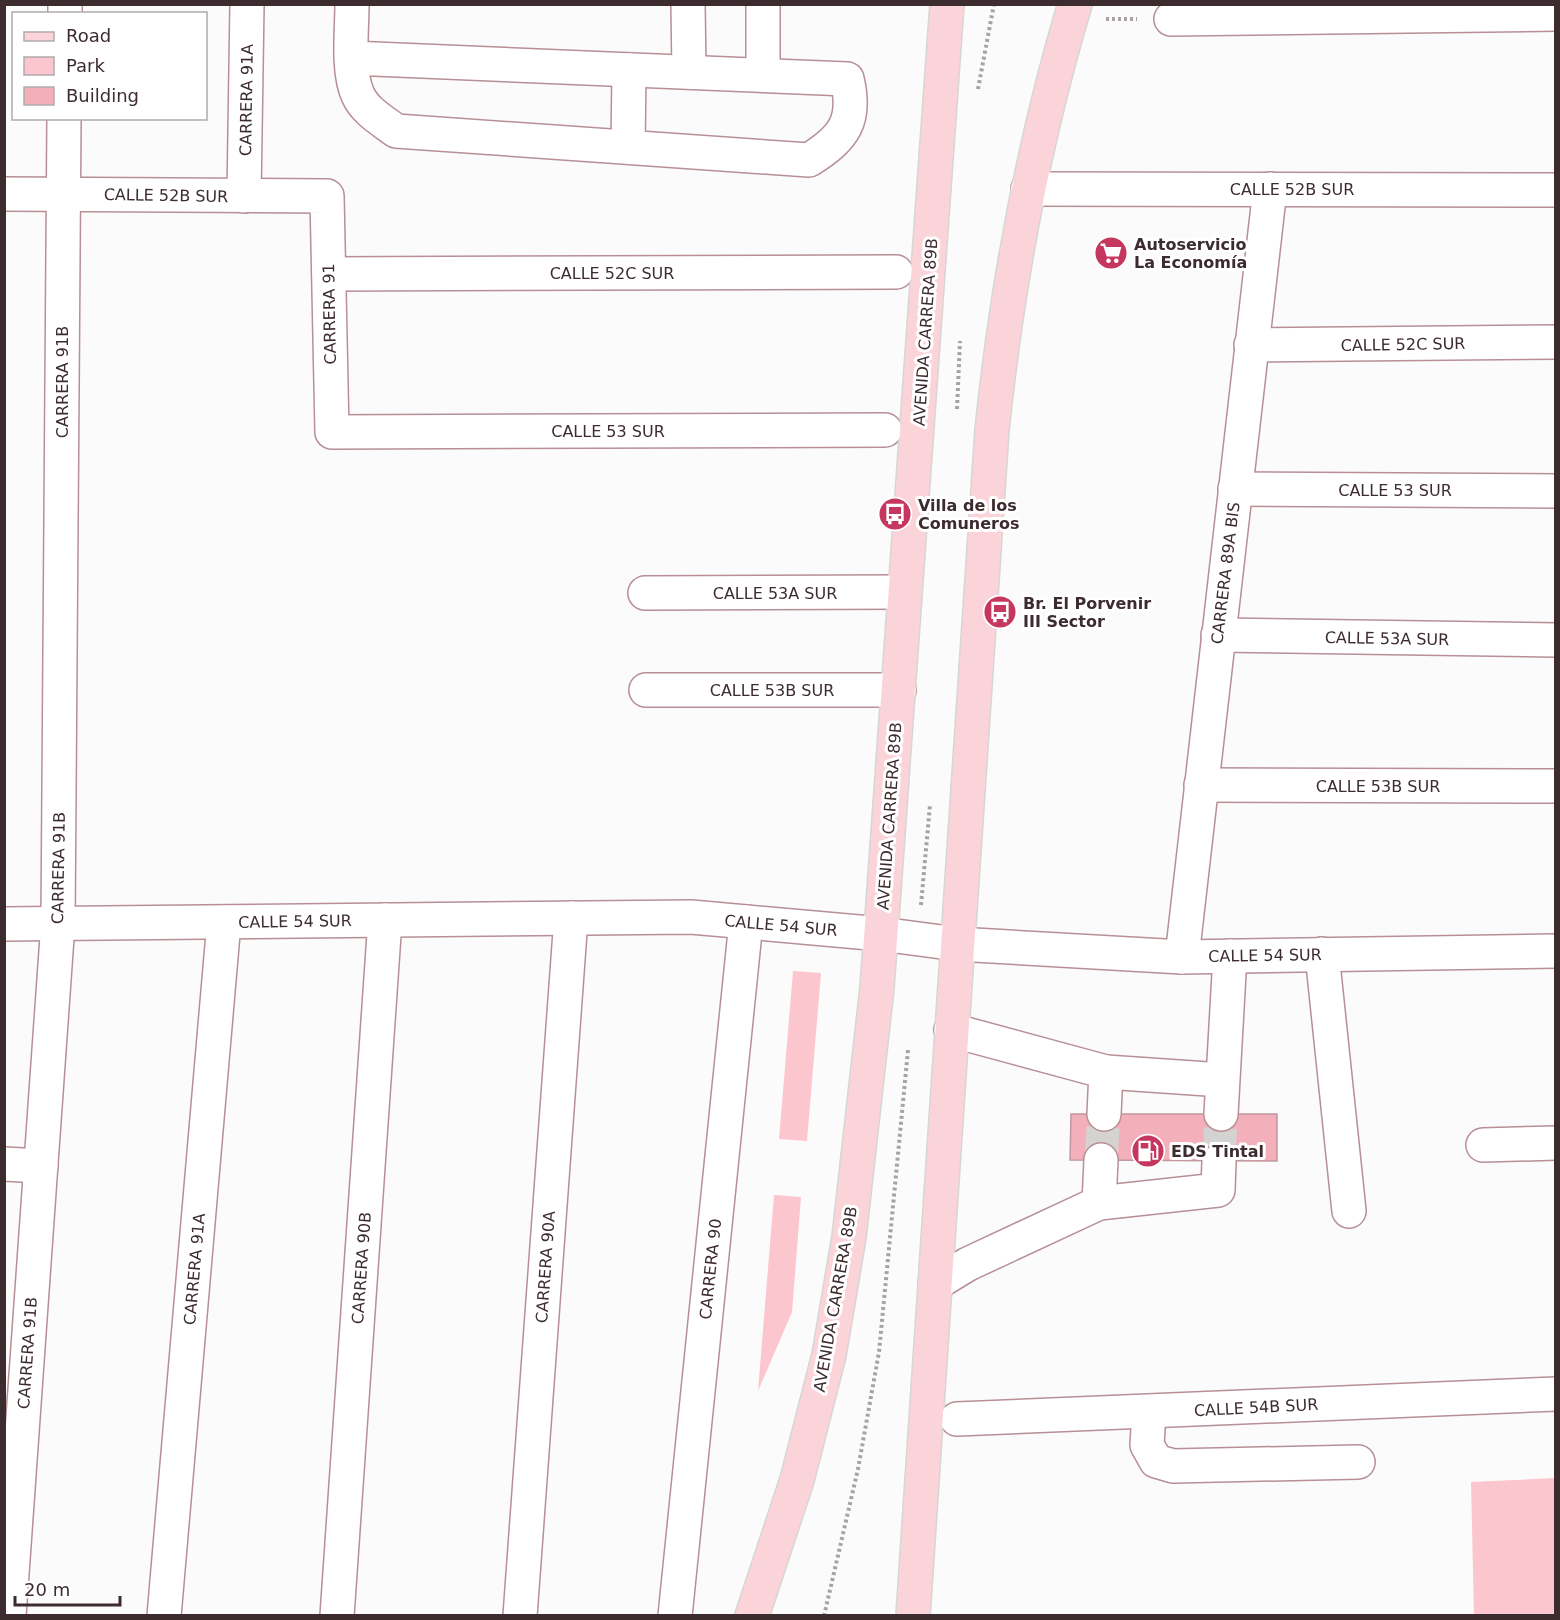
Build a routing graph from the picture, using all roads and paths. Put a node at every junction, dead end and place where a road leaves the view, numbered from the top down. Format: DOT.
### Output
graph roads {
  1 [pos="247,4"];
  2 [pos="352,4"];
  3 [pos="688,4"];
  4 [pos="764,4"];
  5 [pos="947,4"];
  6 [pos="1073,12"];
  7 [pos="1556,14"];
  8 [pos="1171,18"];
  9 [pos="351,58"];
  10 [pos="629,70"];
  11 [pos="689,72"];
  12 [pos="763,75"];
  13 [pos="64,120"];
  14 [pos="628,147"];
  15 [pos="1028,189"];
  16 [pos="1270,189"];
  17 [pos="1556,190"];
  18 [pos="4,194"];
  19 [pos="64,194"];
  20 [pos="244,196"];
  21 [pos="327,196"];
  22 [pos="896,272"];
  23 [pos="329,274"];
  24 [pos="1556,342"];
  25 [pos="1251,345"];
  26 [pos="885,430"];
  27 [pos="332,432"];
  28 [pos="1235,489"];
  29 [pos="1556,491"];
  30 [pos="906,592"];
  31 [pos="645,593"];
  32 [pos="1218,635"];
  33 [pos="1556,640"];
  34 [pos="646,690"];
  35 [pos="898,690"];
  36 [pos="1201,785"];
  37 [pos="1556,786"];
  38 [pos="571,918"];
  39 [pos="386,920"];
  40 [pos="224,922"];
  41 [pos="746,922"];
  42 [pos="4,924"];
  43 [pos="58,924"];
  44 [pos="881,934"];
  45 [pos="957,944"];
  46 [pos="1556,951"];
  47 [pos="1322,954"];
  48 [pos="1230,956"];
  49 [pos="1182,957"];
  50 [pos="951,1030"];
  51 [pos="1106,1072"];
  52 [pos="1222,1080"];
  53 [pos="1104,1114"];
  54 [pos="1221,1114"];
  55 [pos="1556,1143"];
  56 [pos="1482,1145"];
  57 [pos="1101,1160"];
  58 [pos="1219,1161"];
  59 [pos="4,1164"];
  60 [pos="41,1166"];
  61 [pos="1099,1203"];
  62 [pos="1348,1211"];
  63 [pos="935,1284"];
  64 [pos="17,1331"];
  65 [pos="1556,1394"];
  66 [pos="1149,1412"];
  67 [pos="957,1419"];
  68 [pos="1358,1462"];
  69 [pos="11,1495"];
  70 [pos="9,1616"];
  71 [pos="164,1616"];
  72 [pos="337,1616"];
  73 [pos="520,1616"];
  74 [pos="675,1616"];
  75 [pos="752,1616"];
  76 [pos="913,1616"];
  1 -- 20 [label="street, CARRERA 91A"];
  2 -- 9 [label="street"];
  3 -- 11 [label="street"];
  4 -- 12 [label="street"];
  5 -- 30 [label="main road, AVENIDA CARRERA 89B"];
  6 -- 8 [label="path"];
  6 -- 15 [label="main road"];
  7 -- 8 [label="street"];
  9 -- 10 [label="street"];
  9 -- 14 [label="street"];
  10 -- 11 [label="street"];
  10 -- 14 [label="street"];
  11 -- 12 [label="street"];
  12 -- 14 [label="street"];
  13 -- 19 [label="street, CARRERA 91B"];
  15 -- 16 [label="street, CALLE 52B SUR"];
  15 -- 45 [label="main road"];
  16 -- 17 [label="street, CALLE 52B SUR"];
  16 -- 25 [label="street, CARRERA 89A BIS"];
  18 -- 19 [label="street, CALLE 52B SUR"];
  19 -- 20 [label="street, CALLE 52B SUR"];
  19 -- 43 [label="street, CARRERA 91B"];
  20 -- 21 [label="street, CALLE 52B SUR"];
  21 -- 23 [label="street, CARRERA 91"];
  22 -- 23 [label="street, CALLE 52C SUR"];
  23 -- 27 [label="street, CARRERA 91"];
  24 -- 25 [label="street, CALLE 52C SUR"];
  25 -- 28 [label="street, CARRERA 89A BIS"];
  26 -- 27 [label="street, CALLE 53 SUR"];
  28 -- 29 [label="street, CALLE 53 SUR"];
  28 -- 32 [label="street, CARRERA 89A BIS"];
  30 -- 31 [label="street, CALLE 53A SUR"];
  30 -- 35 [label="main road, AVENIDA CARRERA 89B"];
  32 -- 33 [label="street, CALLE 53A SUR"];
  32 -- 36 [label="street, CARRERA 89A BIS"];
  34 -- 35 [label="street, CALLE 53B SUR"];
  35 -- 44 [label="main road, AVENIDA CARRERA 89B"];
  36 -- 37 [label="street, CALLE 53B SUR"];
  36 -- 49 [label="street, CARRERA 89A BIS"];
  38 -- 39 [label="street, CALLE 54 SUR"];
  38 -- 41 [label="street, CALLE 54 SUR"];
  38 -- 73 [label="street, CARRERA 90A"];
  39 -- 40 [label="street, CALLE 54 SUR"];
  39 -- 72 [label="street, CARRERA 90B"];
  40 -- 43 [label="street, CALLE 54 SUR"];
  40 -- 71 [label="street, CARRERA 91A"];
  41 -- 44 [label="street, CALLE 54 SUR"];
  41 -- 74 [label="street, CARRERA 90"];
  42 -- 43 [label="street, CALLE 54 SUR"];
  43 -- 60 [label="street, CARRERA 91B"];
  44 -- 45 [label="street, CALLE 54 SUR"];
  44 -- 75 [label="main road, AVENIDA CARRERA 89B"];
  45 -- 49 [label="street, CALLE 54 SUR"];
  45 -- 50 [label="main road"];
  46 -- 47 [label="street, CALLE 54 SUR"];
  47 -- 48 [label="street, CALLE 54 SUR"];
  47 -- 62 [label="street"];
  48 -- 49 [label="street, CALLE 54 SUR"];
  48 -- 52 [label="street"];
  50 -- 51 [label="street"];
  50 -- 63 [label="main road"];
  51 -- 52 [label="street"];
  51 -- 53 [label="street"];
  52 -- 54 [label="street"];
  55 -- 56 [label="street"];
  57 -- 61 [label="street"];
  58 -- 61 [label="street"];
  59 -- 60 [label="street"];
  60 -- 64 [label="street, CARRERA 91B"];
  61 -- 63 [label="street"];
  63 -- 76 [label="main road"];
  64 -- 69 [label="street, CARRERA 91B"];
  65 -- 66 [label="street, CALLE 54B SUR"];
  66 -- 67 [label="street, CALLE 54B SUR"];
  66 -- 68 [label="street"];
  69 -- 70 [label="street, CARRERA 91B"];
}
